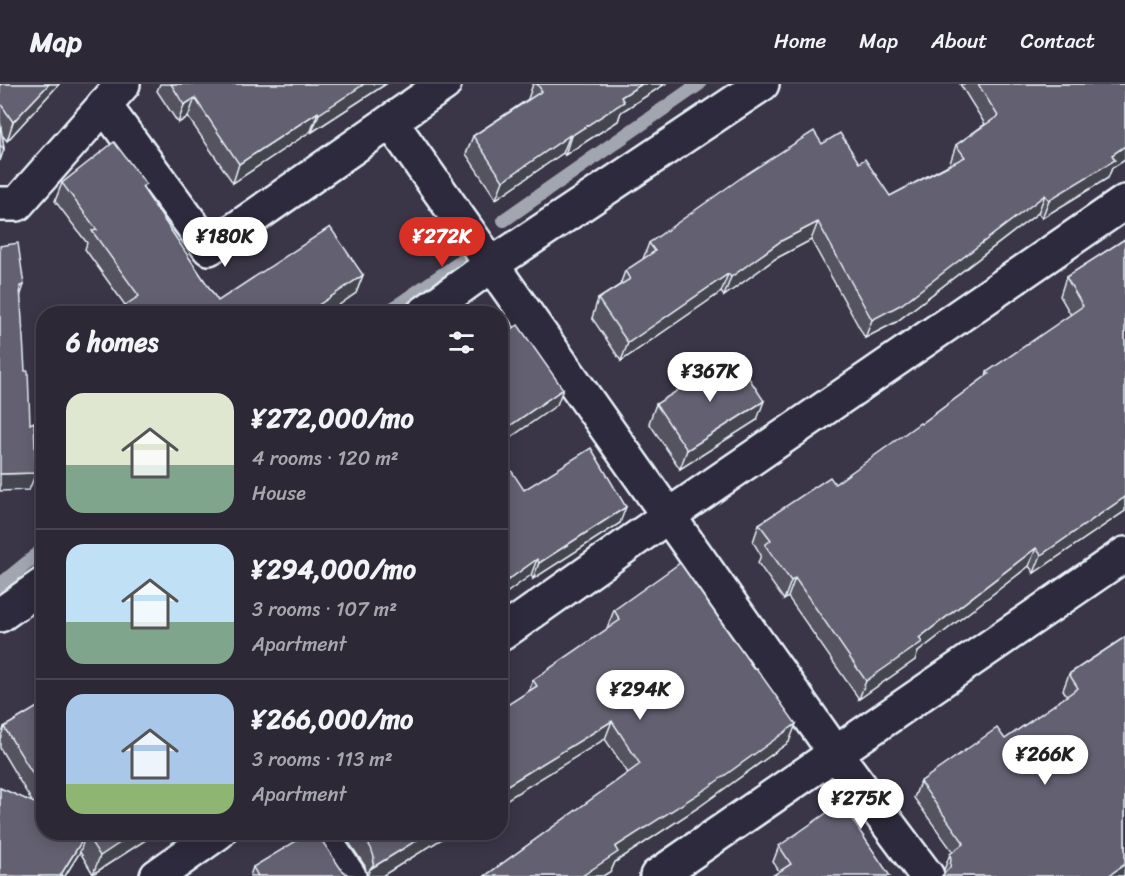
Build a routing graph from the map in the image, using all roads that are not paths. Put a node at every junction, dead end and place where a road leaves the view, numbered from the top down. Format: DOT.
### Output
graph roads {
  1 [pos="444,84"];
  2 [pos="762,84"];
  3 [pos="114,94"];
  4 [pos="391,122"];
  5 [pos="1125,202"];
  6 [pos="0,204"];
  7 [pos="491,265"];
  8 [pos="434,306"];
  9 [pos="668,516"];
  10 [pos="1125,554"];
  11 [pos="36,590"];
  12 [pos="0,615"];
  13 [pos="508,629"];
  14 [pos="836,754"];
  15 [pos="208,840"];
  16 [pos="324,840"];
  17 [pos="157,876"];
  18 [pos="349,876"];
  19 [pos="657,876"];
  20 [pos="927,876"];
  1 -- 4 [label="street"];
  2 -- 7 [label="street"];
  3 -- 4 [label="street"];
  3 -- 6 [label="street"];
  4 -- 7 [label="street"];
  5 -- 9 [label="street"];
  7 -- 8 [label="street"];
  7 -- 9 [label="street"];
  9 -- 13 [label="street"];
  9 -- 14 [label="street"];
  10 -- 14 [label="street"];
  11 -- 12 [label="street"];
  14 -- 19 [label="street"];
  14 -- 20 [label="street"];
  15 -- 17 [label="street"];
  16 -- 18 [label="street"];
}
